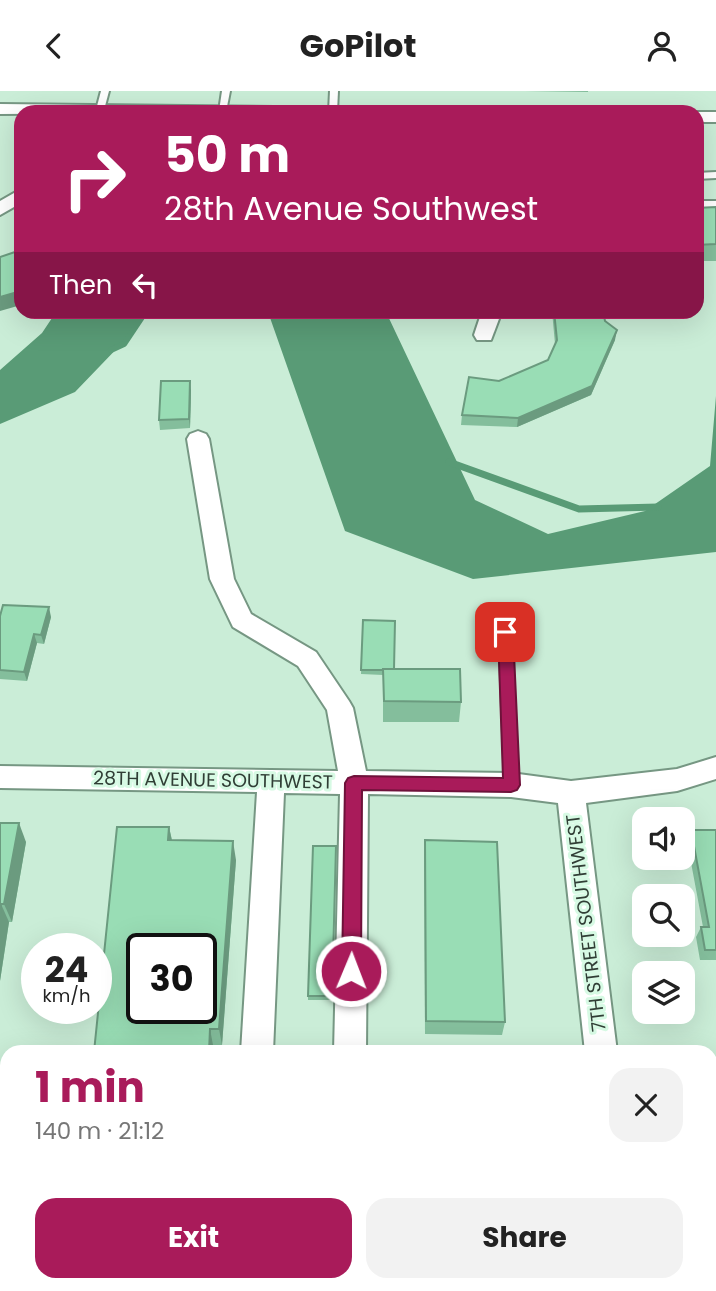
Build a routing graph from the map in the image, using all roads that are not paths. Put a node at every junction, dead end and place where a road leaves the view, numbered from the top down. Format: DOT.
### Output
graph roads {
  1 [pos="489,319"];
  2 [pos="484,335"];
  3 [pos="198,439"];
  4 [pos="505,632"];
  5 [pos="716,768"];
  6 [pos="0,777"];
  7 [pos="271,781"];
  8 [pos="354,783"];
  9 [pos="511,785"];
  10 [pos="571,793"];
  11 [pos="257,1045"];
  12 [pos="350,1045"];
  13 [pos="600,1045"];
  1 -- 2 [label="street"];
  3 -- 8 [label="street"];
  4 -- 9 [label="lane"];
  5 -- 10 [label="street, 28TH AVENUE SOUTHWEST"];
  6 -- 7 [label="street, 28TH AVENUE SOUTHWEST"];
  7 -- 8 [label="street, 28TH AVENUE SOUTHWEST"];
  7 -- 11 [label="street"];
  8 -- 9 [label="street, 28TH AVENUE SOUTHWEST"];
  8 -- 12 [label="street"];
  9 -- 10 [label="street, 28TH AVENUE SOUTHWEST"];
  10 -- 13 [label="street, 7TH STREET SOUTHWEST"];
}
